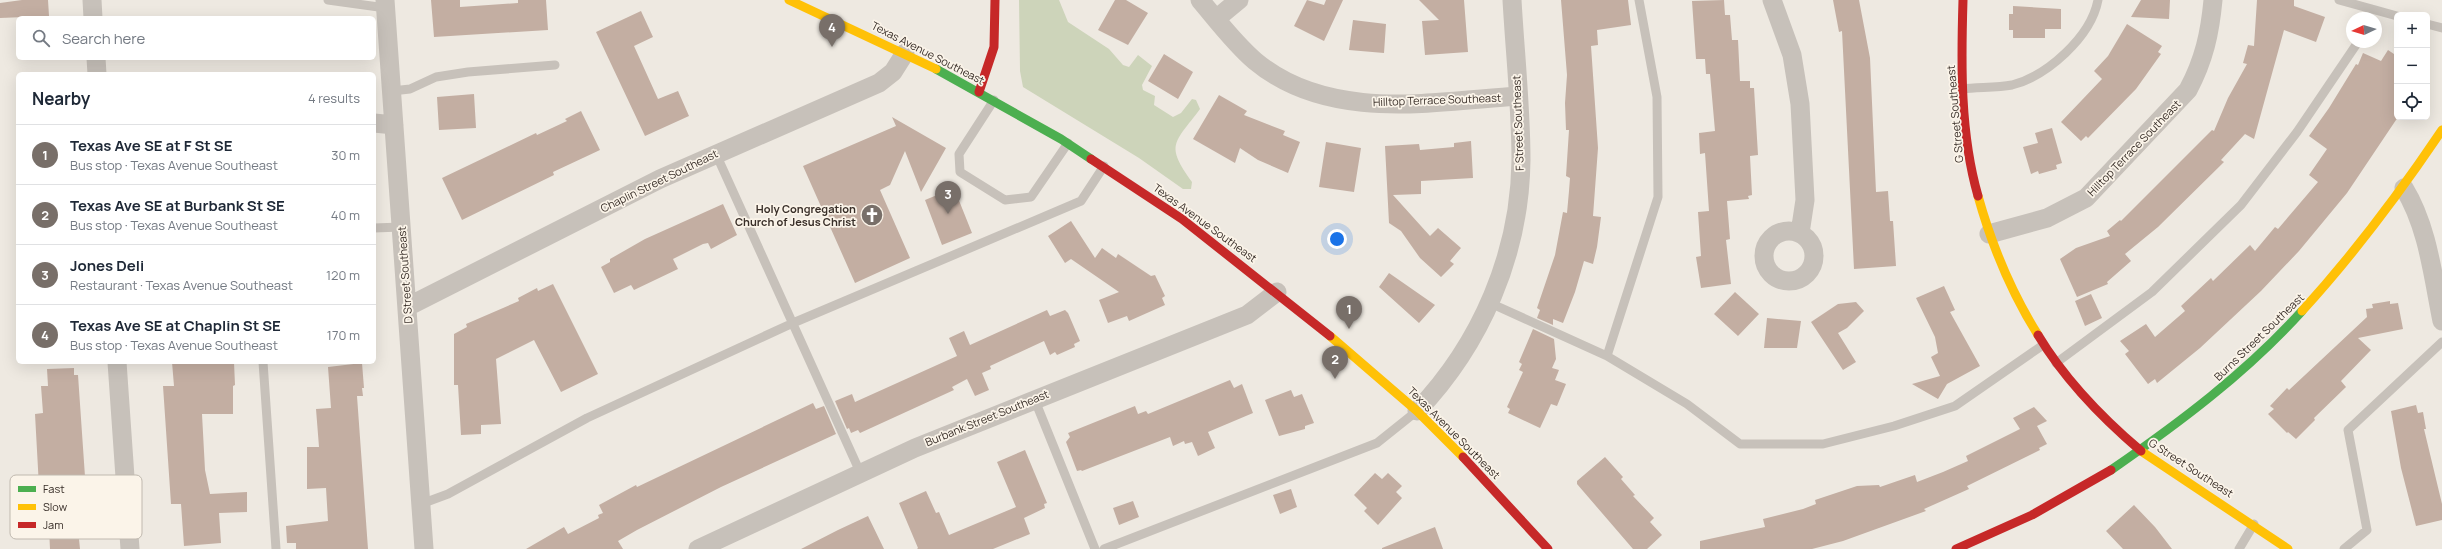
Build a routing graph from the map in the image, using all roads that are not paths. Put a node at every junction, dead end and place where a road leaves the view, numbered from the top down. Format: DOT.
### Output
graph roads {
  1 [pos="92,0"];
  2 [pos="328,0"];
  3 [pos="791,0"];
  4 [pos="995,0"];
  5 [pos="1200,0"];
  6 [pos="1239,0"];
  7 [pos="1512,0"];
  8 [pos="1639,0"];
  9 [pos="1772,0"];
  10 [pos="1963,0"];
  11 [pos="2098,0"];
  12 [pos="2214,0"];
  13 [pos="2339,0"];
  14 [pos="386,4"];
  15 [pos="2369,12"];
  16 [pos="2382,15"];
  17 [pos="93,16"];
  18 [pos="2394,16"];
  19 [pos="1216,19"];
  20 [pos="2430,25"];
  21 [pos="2442,28"];
  22 [pos="2354,48"];
  23 [pos="905,53"];
  24 [pos="96,60"];
  25 [pos="555,65"];
  26 [pos="97,72"];
  27 [pos="1962,88"];
  28 [pos="392,91"];
  29 [pos="979,92"];
  30 [pos="1518,96"];
  31 [pos="994,100"];
  32 [pos="376,123"];
  33 [pos="394,125"];
  34 [pos="2442,130"];
  35 [pos="1068,143"];
  36 [pos="716,154"];
  37 [pos="1104,166"];
  38 [pos="2404,188"];
  39 [pos="401,227"];
  40 [pos="376,228"];
  41 [pos="1800,233"];
  42 [pos="1988,234"];
  43 [pos="1277,292"];
  44 [pos="1490,303"];
  45 [pos="407,307"];
  46 [pos="2442,321"];
  47 [pos="793,323"];
  48 [pos="2442,342"];
  49 [pos="2043,345"];
  50 [pos="1607,356"];
  51 [pos="2056,363"];
  52 [pos="117,364"];
  53 [pos="263,364"];
  54 [pos="1034,398"];
  55 [pos="1417,411"];
  56 [pos="2140,449"];
  57 [pos="860,472"];
  58 [pos="125,475"];
  59 [pos="421,504"];
  60 [pos="2254,524"];
  61 [pos="129,539"];
  62 [pos="130,549"];
  63 [pos="276,549"];
  64 [pos="424,549"];
  65 [pos="698,549"];
  66 [pos="1094,549"];
  67 [pos="1104,549"];
  68 [pos="1548,549"];
  69 [pos="1956,549"];
  70 [pos="2239,549"];
  71 [pos="2288,549"];
  72 [pos="2344,549"];
  1 -- 17 [label="street"];
  2 -- 14 [label="lane"];
  3 -- 23 [label="street, Texas Avenue Southeast"];
  4 -- 29 [label="street"];
  5 -- 19 [label="street, Hilltop Terrace Southeast"];
  6 -- 19 [label="street"];
  7 -- 30 [label="street, F Street Southeast"];
  8 -- 50 [label="lane"];
  9 -- 41 [label="street"];
  10 -- 27 [label="street, G Street Southeast"];
  11 -- 27 [label="lane"];
  12 -- 42 [label="street, Hilltop Terrace Southeast"];
  13 -- 15 [label="lane"];
  14 -- 28 [label="street, D Street Southeast"];
  16 -- 18 [label="lane"];
  19 -- 30 [label="street, Hilltop Terrace Southeast"];
  20 -- 21 [label="lane"];
  22 -- 51 [label="lane"];
  23 -- 29 [label="street, Texas Avenue Southeast"];
  23 -- 36 [label="street, Chaplin Street Southeast"];
  24 -- 26 [label="street"];
  25 -- 28 [label="lane"];
  27 -- 42 [label="street, G Street Southeast"];
  28 -- 33 [label="street, D Street Southeast"];
  29 -- 31 [label="street, Texas Avenue Southeast"];
  30 -- 44 [label="street, F Street Southeast"];
  31 -- 35 [label="street, Texas Avenue Southeast"];
  31 -- 35 [label="lane"];
  32 -- 33 [label="street"];
  33 -- 39 [label="street, D Street Southeast"];
  34 -- 38 [label="street, Burns Street Southeast"];
  35 -- 37 [label="street, Texas Avenue Southeast"];
  36 -- 45 [label="street, Chaplin Street Southeast"];
  36 -- 47 [label="lane"];
  37 -- 43 [label="street, Texas Avenue Southeast"];
  37 -- 47 [label="lane"];
  38 -- 46 [label="street"];
  38 -- 56 [label="street, Burns Street Southeast"];
  39 -- 40 [label="lane"];
  39 -- 45 [label="street, D Street Southeast"];
  42 -- 49 [label="street, G Street Southeast"];
  43 -- 54 [label="street, Burbank Street Southeast"];
  43 -- 55 [label="street, Texas Avenue Southeast"];
  44 -- 50 [label="lane"];
  44 -- 55 [label="street, F Street Southeast"];
  45 -- 59 [label="street, D Street Southeast"];
  47 -- 57 [label="lane"];
  47 -- 59 [label="lane"];
  48 -- 72 [label="lane"];
  49 -- 50 [label="lane"];
  49 -- 51 [label="street, G Street Southeast"];
  51 -- 56 [label="street, G Street Southeast"];
  52 -- 58 [label="street"];
  53 -- 63 [label="lane"];
  54 -- 57 [label="street, Burbank Street Southeast"];
  54 -- 66 [label="lane"];
  55 -- 67 [label="lane"];
  55 -- 68 [label="street, Texas Avenue Southeast"];
  56 -- 60 [label="street, G Street Southeast"];
  56 -- 69 [label="street, Burns Street Southeast"];
  57 -- 65 [label="street, Burbank Street Southeast"];
  59 -- 64 [label="street, D Street Southeast"];
  60 -- 70 [label="lane"];
  60 -- 71 [label="street, G Street Southeast"];
  61 -- 62 [label="street"];
}
